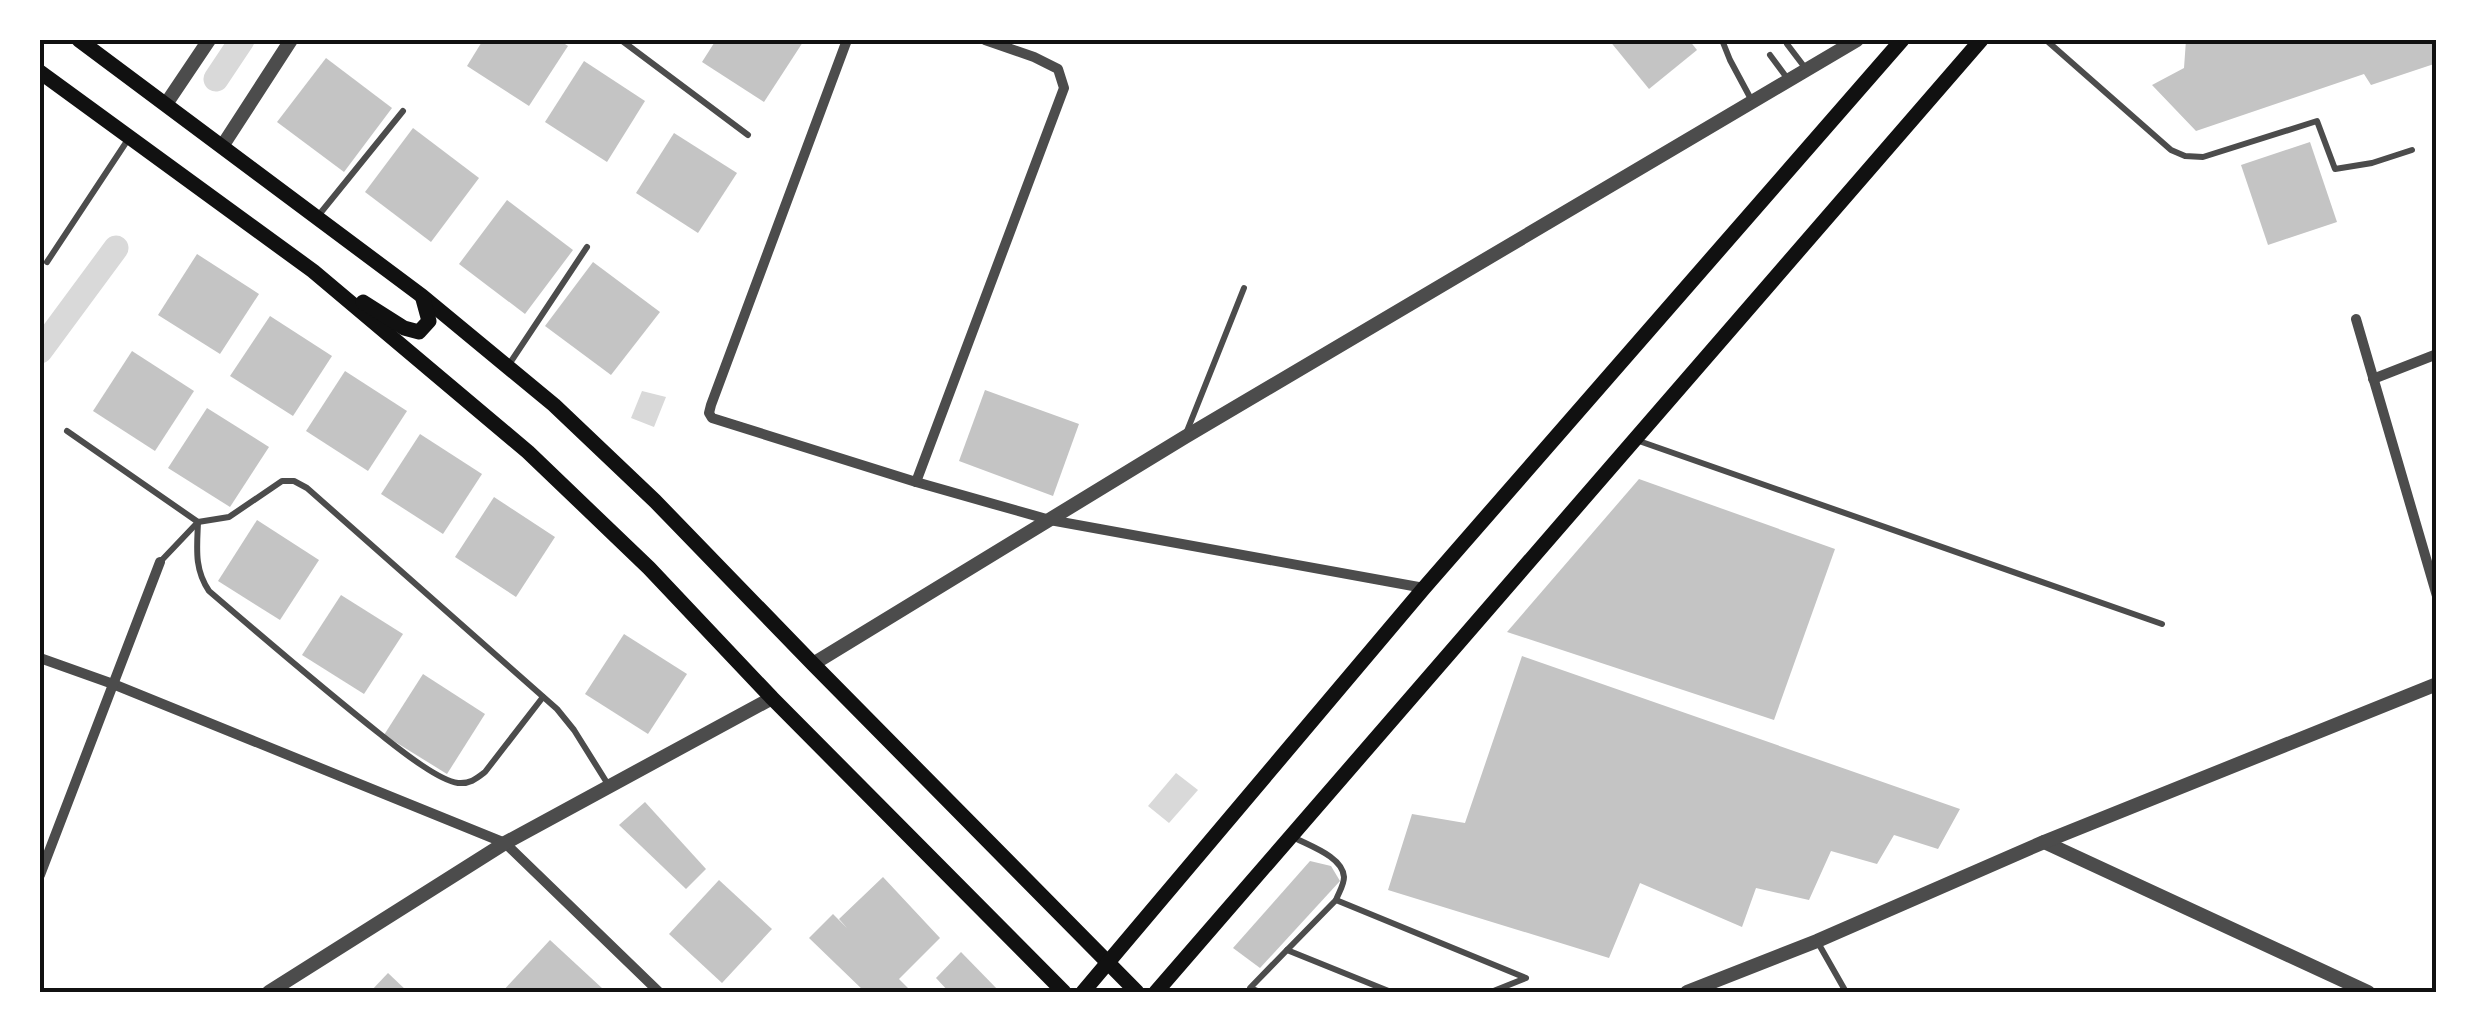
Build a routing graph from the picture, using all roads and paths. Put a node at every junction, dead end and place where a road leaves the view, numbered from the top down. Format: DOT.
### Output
graph roads {
  1 [pos="79,40"];
  2 [pos="209,40"];
  3 [pos="291,40"];
  4 [pos="621,40"];
  5 [pos="846,40"];
  6 [pos="985,40"];
  7 [pos="1722,40"];
  8 [pos="1857,40"];
  9 [pos="1902,40"];
  10 [pos="1981,40"];
  11 [pos="2046,40"];
  12 [pos="1787,44"];
  13 [pos="1770,54"];
  14 [pos="1806,70"];
  15 [pos="40,72"];
  16 [pos="1790,80"];
  17 [pos="1753,102"];
  18 [pos="166,104"];
  19 [pos="403,112"];
  20 [pos="748,135"];
  21 [pos="130,137"];
  22 [pos="222,146"];
  23 [pos="2412,150"];
  24 [pos="317,217"];
  25 [pos="587,247"];
  26 [pos="48,262"];
  27 [pos="313,271"];
  28 [pos="1244,288"];
  29 [pos="422,296"];
  30 [pos="2356,319"];
  31 [pos="2437,354"];
  32 [pos="508,367"];
  33 [pos="2373,379"];
  34 [pos="67,431"];
  35 [pos="1185,437"];
  36 [pos="1636,440"];
  37 [pos="916,482"];
  38 [pos="1050,520"];
  39 [pos="198,522"];
  40 [pos="160,562"];
  41 [pos="1424,588"];
  42 [pos="2437,596"];
  43 [pos="2162,624"];
  44 [pos="40,658"];
  45 [pos="812,664"];
  46 [pos="113,684"];
  47 [pos="2437,684"];
  48 [pos="543,697"];
  49 [pos="772,698"];
  50 [pos="609,786"];
  51 [pos="1292,836"];
  52 [pos="505,842"];
  53 [pos="2044,842"];
  54 [pos="40,876"];
  55 [pos="1336,900"];
  56 [pos="1817,940"];
  57 [pos="1287,950"];
  58 [pos="1109,963"];
  59 [pos="1249,990"];
  60 [pos="269,992"];
  61 [pos="659,992"];
  62 [pos="1064,992"];
  63 [pos="1084,992"];
  64 [pos="1138,992"];
  65 [pos="1156,992"];
  66 [pos="1260,992"];
  67 [pos="1391,992"];
  68 [pos="1491,992"];
  69 [pos="1687,992"];
  70 [pos="1846,992"];
  71 [pos="2368,992"];
  1 -- 18 [label="main road"];
  2 -- 18 [label="street"];
  3 -- 22 [label="street"];
  4 -- 20 [label="lane"];
  5 -- 37 [label="street"];
  6 -- 37 [label="street"];
  7 -- 17 [label="lane"];
  8 -- 14 [label="street"];
  9 -- 41 [label="main road"];
  10 -- 36 [label="main road"];
  11 -- 23 [label="lane"];
  12 -- 14 [label="lane"];
  13 -- 16 [label="lane"];
  14 -- 16 [label="street"];
  15 -- 21 [label="main road"];
  16 -- 17 [label="street"];
  17 -- 35 [label="street"];
  18 -- 22 [label="main road"];
  19 -- 24 [label="lane"];
  21 -- 26 [label="lane"];
  21 -- 27 [label="main road"];
  22 -- 24 [label="main road"];
  24 -- 29 [label="main road"];
  25 -- 32 [label="lane"];
  27 -- 29 [label="main road"];
  27 -- 49 [label="main road"];
  28 -- 35 [label="lane"];
  29 -- 32 [label="main road"];
  30 -- 33 [label="street"];
  31 -- 33 [label="street"];
  32 -- 45 [label="main road"];
  33 -- 42 [label="street"];
  34 -- 39 [label="lane"];
  35 -- 38 [label="street"];
  36 -- 43 [label="lane"];
  36 -- 51 [label="main road"];
  37 -- 38 [label="street"];
  38 -- 41 [label="street"];
  38 -- 45 [label="street"];
  39 -- 40 [label="lane"];
  39 -- 48 [label="lane"];
  39 -- 48 [label="lane"];
  40 -- 46 [label="street"];
  41 -- 58 [label="main road"];
  44 -- 46 [label="street"];
  45 -- 58 [label="main road"];
  46 -- 52 [label="street"];
  46 -- 54 [label="street"];
  47 -- 53 [label="street"];
  48 -- 50 [label="lane"];
  49 -- 50 [label="street"];
  49 -- 62 [label="main road"];
  50 -- 52 [label="street"];
  51 -- 55 [label="lane"];
  51 -- 65 [label="main road"];
  52 -- 60 [label="street"];
  52 -- 61 [label="street"];
  53 -- 56 [label="street"];
  53 -- 71 [label="street"];
  55 -- 57 [label="lane"];
  55 -- 68 [label="lane"];
  56 -- 69 [label="street"];
  56 -- 70 [label="lane"];
  57 -- 59 [label="lane"];
  57 -- 67 [label="lane"];
  58 -- 63 [label="main road"];
  58 -- 64 [label="main road"];
  59 -- 66 [label="lane"];
}
